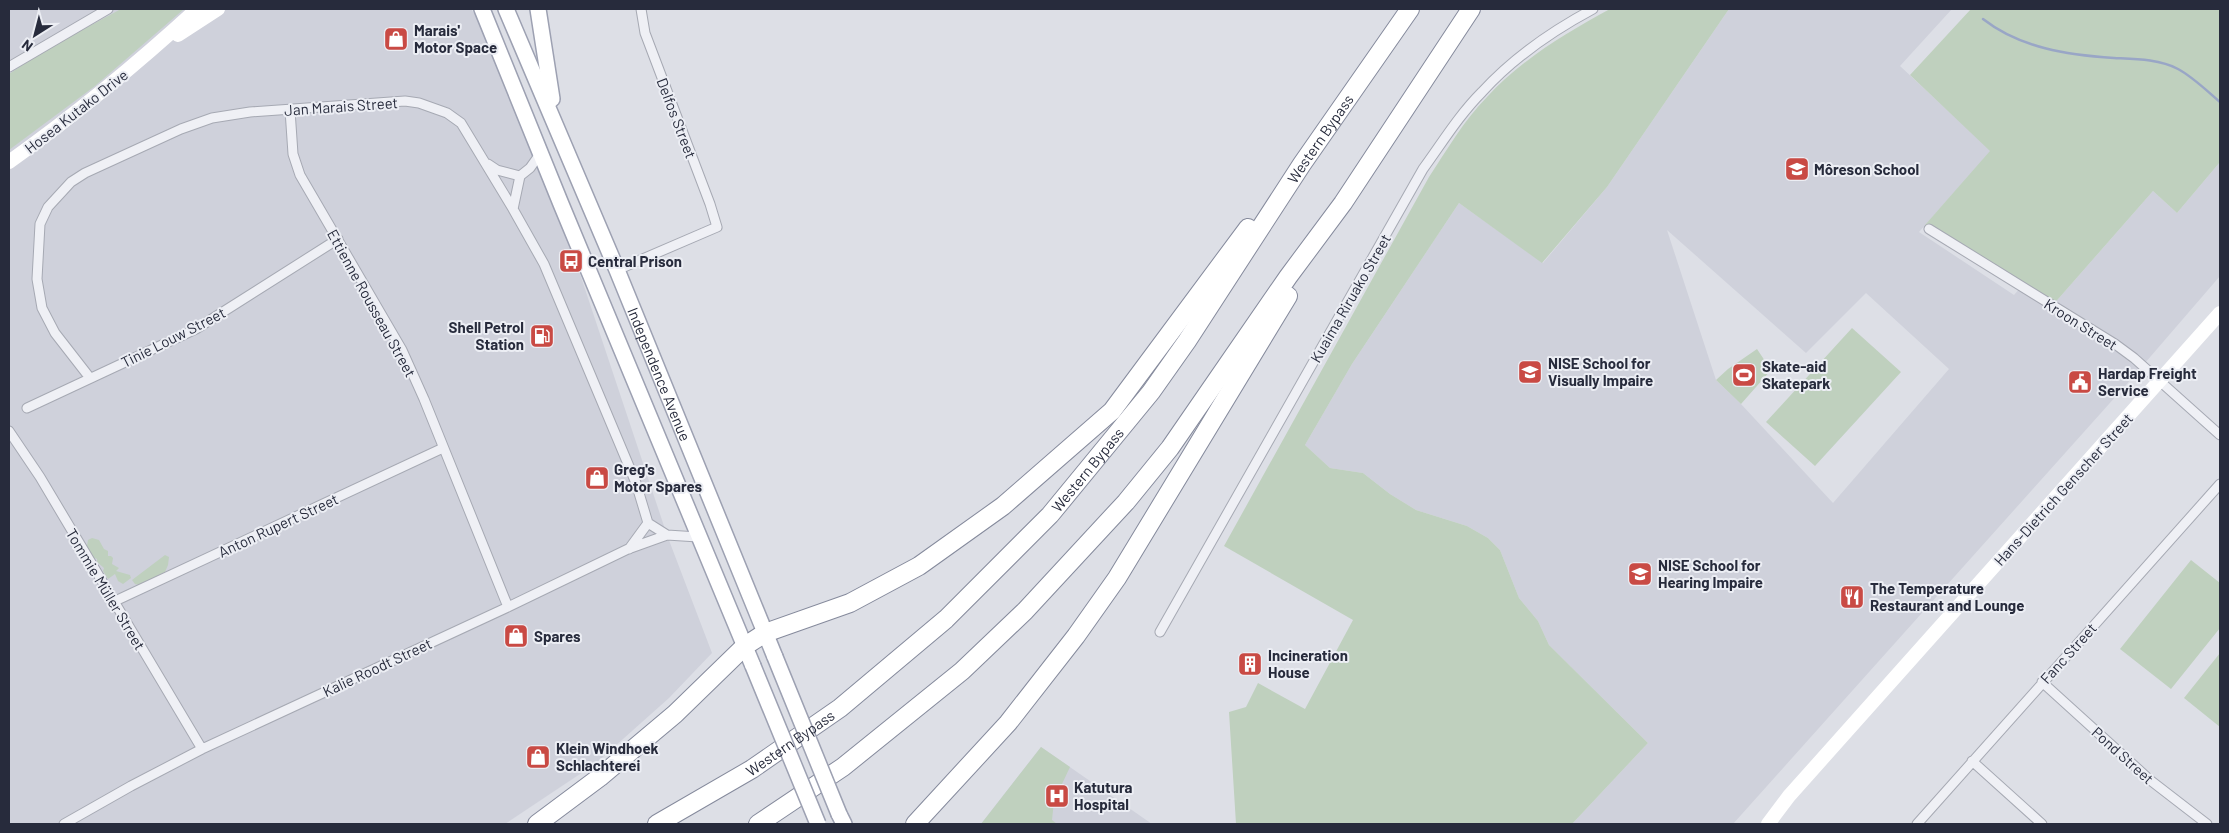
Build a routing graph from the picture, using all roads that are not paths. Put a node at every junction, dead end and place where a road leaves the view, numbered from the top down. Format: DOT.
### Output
graph roads {
  1 [pos="108,9"];
  2 [pos="197,9"];
  3 [pos="218,9"];
  4 [pos="476,9"];
  5 [pos="482,9"];
  6 [pos="506,9"];
  7 [pos="538,9"];
  8 [pos="641,9"];
  9 [pos="1410,9"];
  10 [pos="1471,9"];
  11 [pos="1593,9"];
  12 [pos="495,43"];
  13 [pos="142,60"];
  14 [pos="9,67"];
  15 [pos="290,110"];
  16 [pos="565,146"];
  17 [pos="540,154"];
  18 [pos="9,162"];
  19 [pos="486,163"];
  20 [pos="1302,164"];
  21 [pos="520,176"];
  22 [pos="1343,204"];
  23 [pos="513,209"];
  24 [pos="1929,229"];
  25 [pos="338,240"];
  26 [pos="617,270"];
  27 [pos="2220,313"];
  28 [pos="90,378"];
  29 [pos="2159,381"];
  30 [pos="27,408"];
  31 [pos="9,431"];
  32 [pos="2220,435"];
  33 [pos="443,448"];
  34 [pos="2220,484"];
  35 [pos="648,523"];
  36 [pos="667,535"];
  37 [pos="698,537"];
  38 [pos="628,549"];
  39 [pos="113,602"];
  40 [pos="508,607"];
  41 [pos="1160,632"];
  42 [pos="765,633"];
  43 [pos="745,646"];
  44 [pos="2042,682"];
  45 [pos="202,748"];
  46 [pos="1972,761"];
  47 [pos="841,819"];
  48 [pos="64,824"];
  49 [pos="538,824"];
  50 [pos="657,824"];
  51 [pos="758,824"];
  52 [pos="818,824"];
  53 [pos="915,824"];
  54 [pos="1768,824"];
  55 [pos="1917,824"];
  56 [pos="2042,824"];
  57 [pos="2207,824"];
  1 -- 14 [label="street"];
  2 -- 13 [label="street, Hosea Kutako Drive"];
  3 -- 13 [label="street, Hosea Kutako Drive"];
  4 -- 12 [label="main road"];
  5 -- 12 [label="main road, Independence Avenue"];
  6 -- 16 [label="main road, Independence Avenue"];
  7 -- 16 [label="main road"];
  8 -- 26 [label="street, Delfos Street"];
  9 -- 20 [label="highway, Western Bypass"];
  10 -- 22 [label="highway"];
  11 -- 41 [label="street, Kuaima Riruako Street"];
  12 -- 17 [label="main road, Independence Avenue"];
  13 -- 18 [label="street, Hosea Kutako Drive"];
  15 -- 19 [label="street, Jan Marais Street"];
  15 -- 25 [label="street, Ettienne Rousseau Street"];
  15 -- 28 [label="street, Jan Marais Street"];
  16 -- 26 [label="main road, Independence Avenue"];
  17 -- 21 [label="street"];
  17 -- 37 [label="main road, Independence Avenue"];
  19 -- 21 [label="street"];
  19 -- 23 [label="street, Jan Marais Street"];
  20 -- 42 [label="highway"];
  20 -- 50 [label="highway, Western Bypass"];
  21 -- 23 [label="street"];
  22 -- 51 [label="highway"];
  22 -- 53 [label="highway"];
  23 -- 35 [label="street, Jan Marais Street"];
  24 -- 29 [label="street, Kroon Street"];
  25 -- 28 [label="street, Tinie Louw Street"];
  25 -- 33 [label="street, Ettienne Rousseau Street"];
  26 -- 42 [label="main road, Independence Avenue"];
  27 -- 29 [label="street, Hans-Dietrich Genscher Street"];
  28 -- 30 [label="street, Tinie Louw Street"];
  29 -- 32 [label="street, Kroon Street"];
  29 -- 54 [label="street, Hans-Dietrich Genscher Street"];
  31 -- 39 [label="street, Tommie Müller Street"];
  33 -- 39 [label="street, Anton Rupert Street"];
  33 -- 40 [label="street, Ettienne Rousseau Street"];
  34 -- 44 [label="street, Fanc Street"];
  35 -- 36 [label="street"];
  35 -- 38 [label="street"];
  36 -- 37 [label="street, Kalie Roodt Street"];
  36 -- 38 [label="street, Kalie Roodt Street"];
  37 -- 43 [label="main road, Independence Avenue"];
  38 -- 40 [label="street, Kalie Roodt Street"];
  39 -- 45 [label="street, Tommie Müller Street"];
  40 -- 45 [label="street, Kalie Roodt Street"];
  42 -- 43 [label="highway"];
  42 -- 47 [label="main road, Independence Avenue, bridge"];
  43 -- 49 [label="highway"];
  43 -- 52 [label="main road, Independence Avenue, bridge"];
  44 -- 46 [label="street, Fanc Street"];
  44 -- 57 [label="street, Pond Street"];
  45 -- 48 [label="street, Kalie Roodt Street"];
  46 -- 55 [label="street, Fanc Street"];
  46 -- 56 [label="street"];
}
